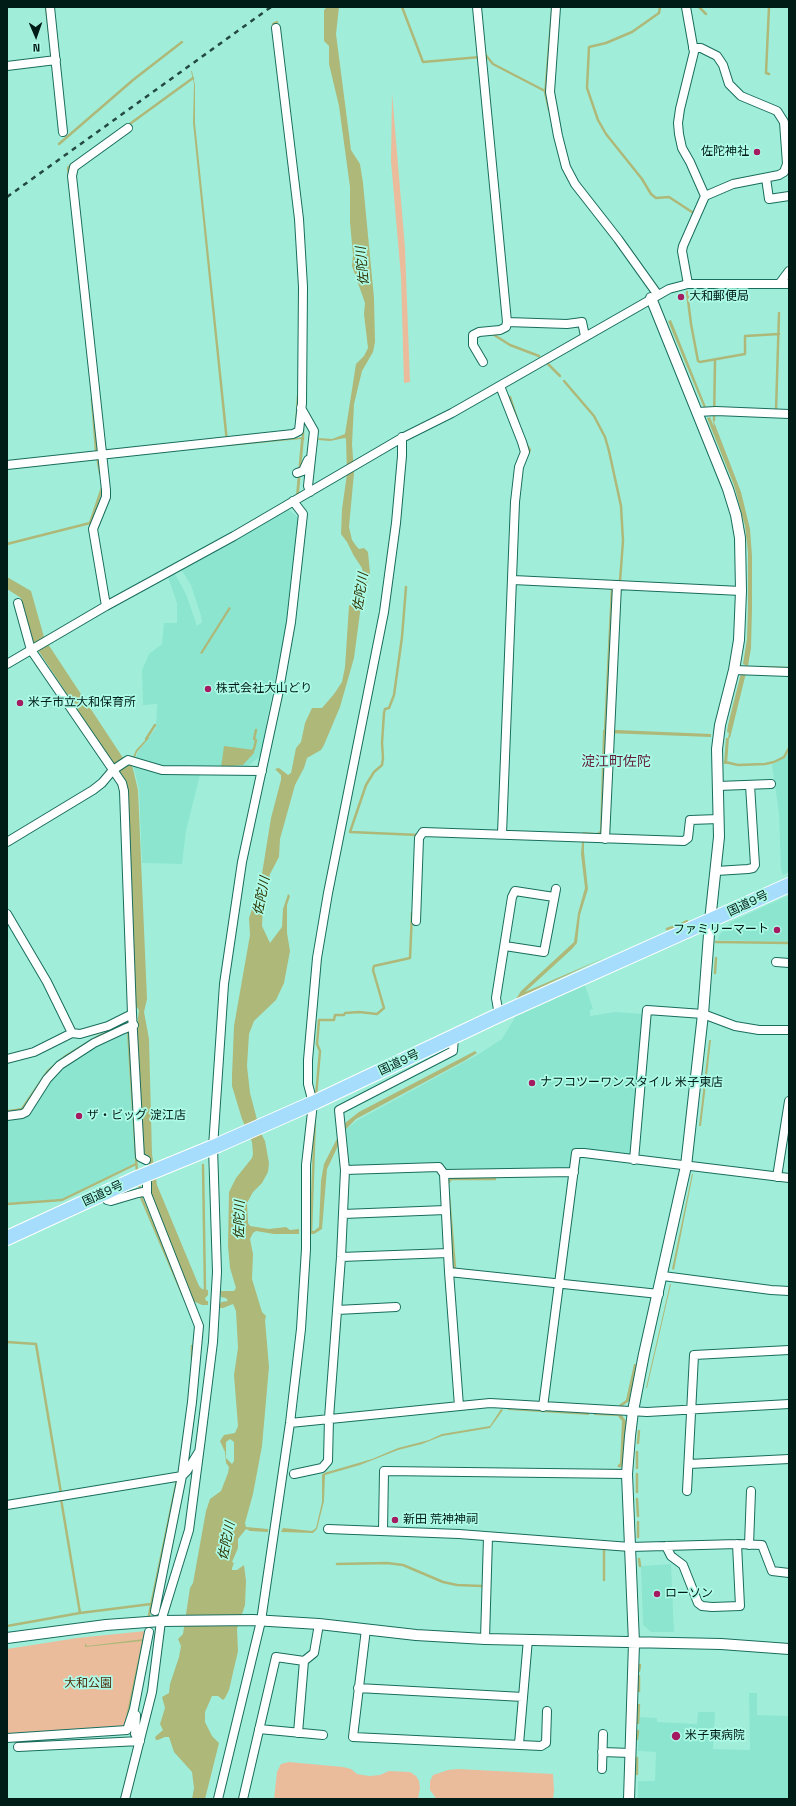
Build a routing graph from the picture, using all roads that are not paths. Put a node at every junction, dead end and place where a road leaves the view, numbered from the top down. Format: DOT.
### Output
graph roads {
  1 [pos="50,7"];
  2 [pos="477,7"];
  3 [pos="556,7"];
  4 [pos="686,7"];
  5 [pos="276,28"];
  6 [pos="693,48"];
  7 [pos="56,60"];
  8 [pos="7,66"];
  9 [pos="128,128"];
  10 [pos="787,130"];
  11 [pos="63,132"];
  12 [pos="766,178"];
  13 [pos="705,196"];
  14 [pos="789,196"];
  15 [pos="789,271"];
  16 [pos="780,283"];
  17 [pos="688,284"];
  18 [pos="789,284"];
  19 [pos="654,296"];
  20 [pos="507,322"];
  21 [pos="585,336"];
  22 [pos="483,362"];
  23 [pos="500,386"];
  24 [pos="301,407"];
  25 [pos="698,412"];
  26 [pos="789,414"];
  27 [pos="401,438"];
  28 [pos="102,454"];
  29 [pos="311,457"];
  30 [pos="7,465"];
  31 [pos="300,472"];
  32 [pos="311,491"];
  33 [pos="293,501"];
  34 [pos="513,580"];
  35 [pos="617,585"];
  36 [pos="741,591"];
  37 [pos="18,603"];
  38 [pos="106,606"];
  39 [pos="33,649"];
  40 [pos="7,664"];
  41 [pos="734,670"];
  42 [pos="789,672"];
  43 [pos="114,770"];
  44 [pos="262,770"];
  45 [pos="771,784"];
  46 [pos="750,785"];
  47 [pos="718,786"];
  48 [pos="719,819"];
  49 [pos="502,834"];
  50 [pos="605,839"];
  51 [pos="7,842"];
  52 [pos="716,871"];
  53 [pos="789,885"];
  54 [pos="556,889"];
  55 [pos="554,897"];
  56 [pos="7,914"];
  57 [pos="416,921"];
  58 [pos="710,922"];
  59 [pos="504,946"];
  60 [pos="776,962"];
  61 [pos="789,963"];
  62 [pos="132,1014"];
  63 [pos="703,1014"];
  64 [pos="499,1016"];
  65 [pos="134,1025"];
  66 [pos="789,1030"];
  67 [pos="72,1033"];
  68 [pos="454,1036"];
  69 [pos="7,1059"];
  70 [pos="789,1102"];
  71 [pos="311,1104"];
  72 [pos="7,1116"];
  73 [pos="216,1146"];
  74 [pos="146,1160"];
  75 [pos="634,1160"];
  76 [pos="686,1166"];
  77 [pos="345,1170"];
  78 [pos="574,1172"];
  79 [pos="444,1174"];
  80 [pos="777,1177"];
  81 [pos="789,1178"];
  82 [pos="141,1181"];
  83 [pos="147,1194"];
  84 [pos="102,1195"];
  85 [pos="446,1210"];
  86 [pos="343,1214"];
  87 [pos="7,1238"];
  88 [pos="448,1253"];
  89 [pos="341,1257"];
  90 [pos="449,1272"];
  91 [pos="663,1276"];
  92 [pos="559,1283"];
  93 [pos="789,1291"];
  94 [pos="659,1294"];
  95 [pos="396,1307"];
  96 [pos="337,1310"];
  97 [pos="789,1350"];
  98 [pos="789,1404"];
  99 [pos="459,1406"];
  100 [pos="543,1406"];
  101 [pos="691,1410"];
  102 [pos="633,1411"];
  103 [pos="329,1418"];
  104 [pos="290,1422"];
  105 [pos="199,1452"];
  106 [pos="789,1459"];
  107 [pos="689,1464"];
  108 [pos="294,1474"];
  109 [pos="627,1474"];
  110 [pos="182,1476"];
  111 [pos="687,1491"];
  112 [pos="751,1492"];
  113 [pos="7,1505"];
  114 [pos="328,1529"];
  115 [pos="383,1531"];
  116 [pos="488,1537"];
  117 [pos="737,1544"];
  118 [pos="749,1545"];
  119 [pos="666,1546"];
  120 [pos="630,1547"];
  121 [pos="789,1573"];
  122 [pos="155,1611"];
  123 [pos="257,1620"];
  124 [pos="164,1621"];
  125 [pos="319,1624"];
  126 [pos="366,1629"];
  127 [pos="149,1632"];
  128 [pos="7,1638"];
  129 [pos="484,1639"];
  130 [pos="528,1639"];
  131 [pos="634,1643"];
  132 [pos="789,1649"];
  133 [pos="304,1661"];
  134 [pos="358,1688"];
  135 [pos="523,1697"];
  136 [pos="135,1706"];
  137 [pos="547,1711"];
  138 [pos="259,1729"];
  139 [pos="298,1733"];
  140 [pos="603,1734"];
  141 [pos="323,1735"];
  142 [pos="7,1738"];
  143 [pos="140,1741"];
  144 [pos="519,1744"];
  145 [pos="18,1747"];
  146 [pos="602,1752"];
  147 [pos="630,1753"];
  148 [pos="602,1768"];
  149 [pos="125,1799"];
  150 [pos="218,1799"];
  151 [pos="243,1799"];
  152 [pos="629,1799"];
  1 -- 7 [label="street"];
  2 -- 20 [label="street"];
  3 -- 19 [label="street"];
  4 -- 6 [label="street"];
  5 -- 24 [label="street"];
  6 -- 10 [label="street"];
  6 -- 13 [label="street"];
  7 -- 8 [label="street"];
  7 -- 11 [label="street"];
  9 -- 28 [label="street"];
  10 -- 12 [label="street"];
  12 -- 13 [label="street"];
  12 -- 14 [label="street"];
  13 -- 17 [label="street"];
  15 -- 16 [label="street"];
  16 -- 17 [label="street"];
  16 -- 18 [label="street"];
  17 -- 19 [label="street"];
  19 -- 21 [label="street"];
  19 -- 25 [label="street"];
  20 -- 21 [label="street"];
  20 -- 22 [label="street"];
  21 -- 23 [label="street"];
  23 -- 27 [label="street"];
  23 -- 34 [label="street"];
  24 -- 28 [label="street"];
  24 -- 29 [label="street"];
  25 -- 26 [label="street"];
  25 -- 36 [label="street"];
  27 -- 32 [label="street"];
  27 -- 71 [label="street"];
  28 -- 30 [label="street"];
  28 -- 38 [label="street"];
  29 -- 31 [label="street"];
  29 -- 32 [label="street"];
  32 -- 33 [label="street"];
  33 -- 38 [label="street"];
  33 -- 44 [label="street"];
  34 -- 35 [label="street"];
  34 -- 49 [label="street"];
  35 -- 36 [label="street"];
  35 -- 50 [label="street"];
  36 -- 41 [label="street"];
  37 -- 39 [label="street"];
  38 -- 39 [label="street"];
  39 -- 40 [label="street"];
  39 -- 43 [label="street"];
  41 -- 42 [label="street"];
  41 -- 47 [label="street"];
  43 -- 44 [label="street"];
  43 -- 51 [label="street"];
  43 -- 62 [label="street"];
  44 -- 73 [label="street"];
  45 -- 46 [label="street"];
  46 -- 47 [label="street"];
  46 -- 52 [label="street"];
  47 -- 48 [label="street"];
  48 -- 50 [label="street"];
  48 -- 52 [label="street"];
  49 -- 50 [label="street"];
  49 -- 57 [label="street"];
  52 -- 58 [label="street"];
  53 -- 58 [label="highway, 国道9号"];
  54 -- 55 [label="street"];
  55 -- 59 [label="street"];
  55 -- 59 [label="street"];
  56 -- 67 [label="street"];
  58 -- 63 [label="street"];
  58 -- 64 [label="highway, 国道9号"];
  59 -- 64 [label="street"];
  60 -- 61 [label="street"];
  62 -- 65 [label="street"];
  62 -- 67 [label="street"];
  63 -- 66 [label="street"];
  63 -- 75 [label="street"];
  63 -- 76 [label="street"];
  64 -- 68 [label="highway, 国道9号"];
  65 -- 72 [label="street"];
  65 -- 74 [label="street"];
  67 -- 69 [label="street"];
  68 -- 71 [label="highway, 国道9号"];
  68 -- 77 [label="street"];
  70 -- 80 [label="street"];
  71 -- 73 [label="highway, 国道9号"];
  71 -- 104 [label="street"];
  73 -- 82 [label="highway, 国道9号, bridge"];
  73 -- 105 [label="street"];
  75 -- 76 [label="street"];
  75 -- 78 [label="street"];
  76 -- 80 [label="street"];
  76 -- 91 [label="street"];
  77 -- 79 [label="street"];
  77 -- 86 [label="street"];
  78 -- 79 [label="street"];
  78 -- 92 [label="street"];
  79 -- 85 [label="street"];
  80 -- 81 [label="street"];
  82 -- 83 [label="street"];
  82 -- 84 [label="highway, 国道9号"];
  83 -- 84 [label="street"];
  83 -- 110 [label="street"];
  84 -- 87 [label="highway, 国道9号"];
  85 -- 86 [label="street"];
  85 -- 88 [label="street"];
  86 -- 89 [label="street"];
  88 -- 89 [label="street"];
  88 -- 90 [label="street"];
  89 -- 96 [label="street"];
  90 -- 92 [label="street"];
  90 -- 99 [label="street"];
  91 -- 93 [label="street"];
  91 -- 94 [label="street"];
  92 -- 94 [label="street"];
  92 -- 100 [label="street"];
  94 -- 102 [label="street"];
  95 -- 96 [label="street"];
  96 -- 103 [label="street"];
  97 -- 101 [label="street"];
  98 -- 101 [label="street"];
  99 -- 100 [label="street"];
  99 -- 103 [label="street"];
  100 -- 102 [label="street"];
  101 -- 102 [label="street"];
  101 -- 107 [label="street"];
  102 -- 109 [label="street"];
  103 -- 104 [label="street"];
  103 -- 108 [label="street"];
  104 -- 123 [label="street"];
  105 -- 110 [label="street"];
  105 -- 124 [label="street"];
  106 -- 107 [label="street"];
  107 -- 111 [label="street"];
  109 -- 115 [label="street"];
  109 -- 120 [label="street"];
  110 -- 113 [label="street"];
  110 -- 122 [label="street"];
  112 -- 118 [label="street"];
  114 -- 115 [label="street"];
  115 -- 116 [label="street"];
  116 -- 120 [label="street"];
  116 -- 129 [label="street"];
  117 -- 118 [label="street"];
  117 -- 119 [label="street"];
  117 -- 119 [label="street"];
  118 -- 121 [label="street"];
  119 -- 120 [label="street"];
  120 -- 131 [label="street"];
  123 -- 124 [label="street"];
  123 -- 125 [label="street"];
  123 -- 150 [label="street"];
  124 -- 128 [label="street"];
  124 -- 143 [label="street"];
  125 -- 126 [label="street"];
  125 -- 133 [label="street"];
  126 -- 129 [label="street"];
  126 -- 134 [label="street"];
  127 -- 136 [label="street"];
  129 -- 130 [label="street"];
  130 -- 131 [label="street"];
  130 -- 135 [label="street"];
  131 -- 132 [label="street"];
  131 -- 147 [label="street"];
  133 -- 138 [label="street"];
  133 -- 139 [label="street"];
  134 -- 135 [label="street"];
  134 -- 144 [label="street"];
  135 -- 144 [label="street"];
  136 -- 142 [label="street"];
  136 -- 143 [label="street"];
  137 -- 144 [label="street"];
  138 -- 139 [label="street"];
  138 -- 151 [label="street"];
  139 -- 141 [label="street"];
  140 -- 146 [label="street"];
  143 -- 145 [label="street"];
  143 -- 149 [label="street"];
  146 -- 147 [label="street"];
  146 -- 148 [label="street"];
  147 -- 152 [label="street"];
}
